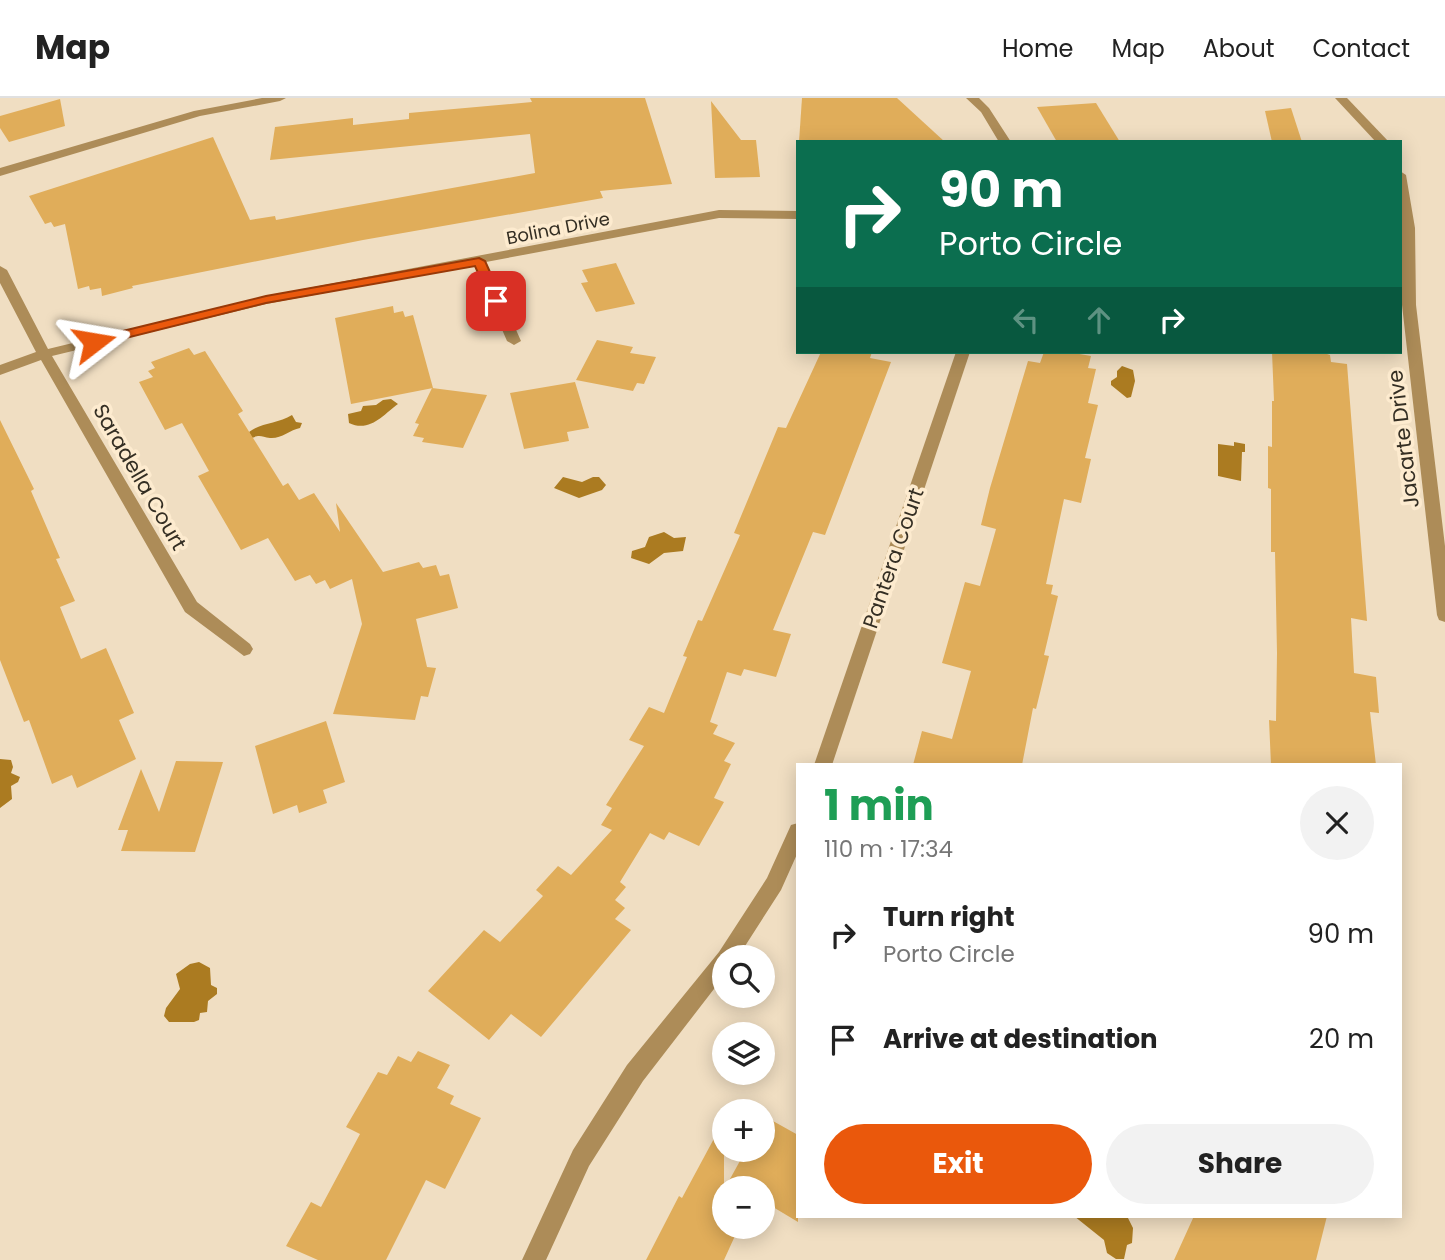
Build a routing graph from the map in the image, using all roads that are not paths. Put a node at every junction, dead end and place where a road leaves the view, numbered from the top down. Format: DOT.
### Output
graph roads {
  1 [pos="279,98"];
  2 [pos="972,98"];
  3 [pos="1341,98"];
  4 [pos="1004,140"];
  5 [pos="1381,140"];
  6 [pos="0,172"];
  7 [pos="1402,187"];
  8 [pos="796,215"];
  9 [pos="479,261"];
  10 [pos="0,270"];
  11 [pos="514,341"];
  12 [pos="44,354"];
  13 [pos="962,354"];
  14 [pos="0,370"];
  15 [pos="1445,615"];
  16 [pos="244,649"];
  17 [pos="824,763"];
  18 [pos="796,835"];
  19 [pos="735,945"];
  20 [pos="712,977"];
  21 [pos="534,1260"];
  1 -- 6 [label="street"];
  2 -- 4 [label="street"];
  3 -- 5 [label="street"];
  7 -- 15 [label="street, Jacarte Drive"];
  8 -- 9 [label="street, Bolina Drive"];
  9 -- 11 [label="street"];
  9 -- 12 [label="street, Bolina Drive"];
  10 -- 12 [label="street, Saradella Court"];
  12 -- 14 [label="street, Bolina Drive"];
  12 -- 16 [label="street, Saradella Court"];
  13 -- 17 [label="street, Pantera Court"];
  18 -- 19 [label="street"];
  20 -- 21 [label="street"];
}
